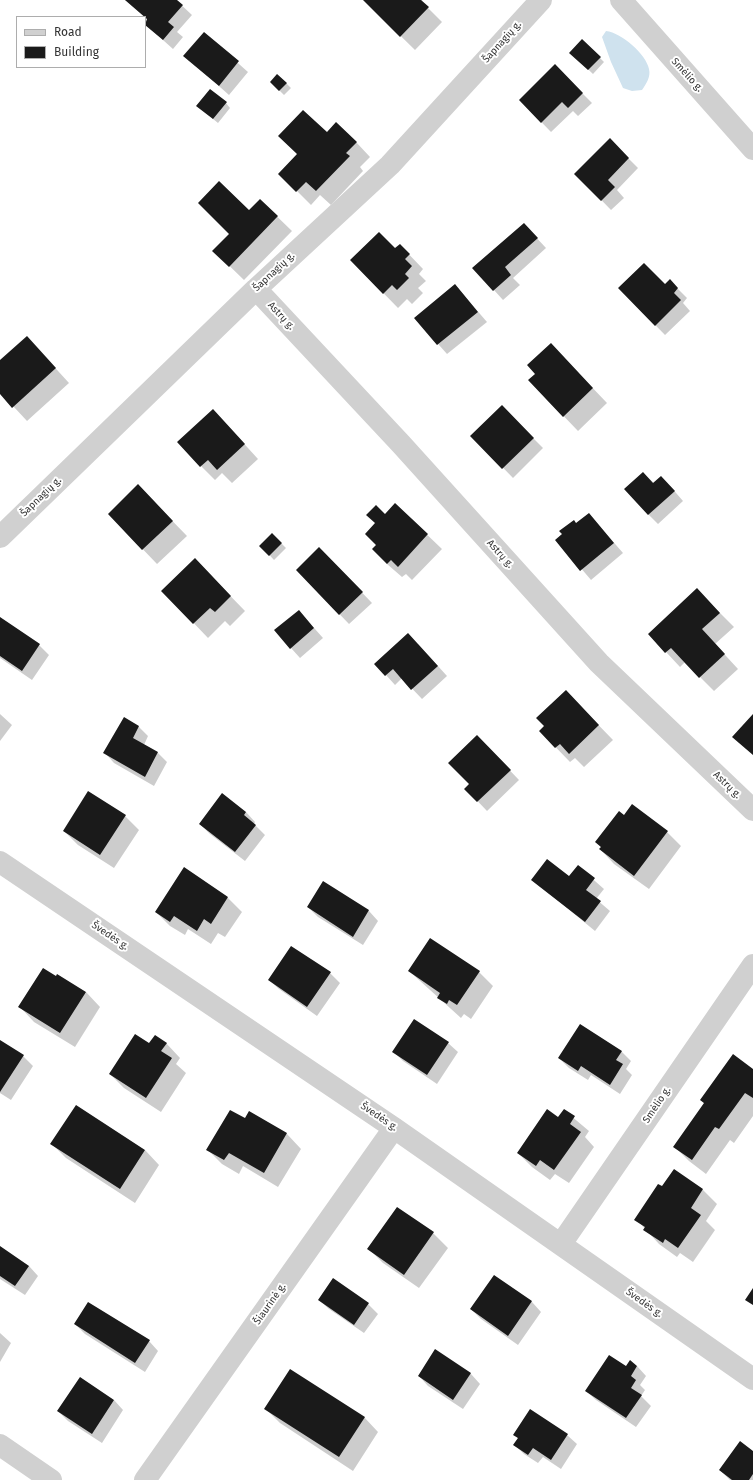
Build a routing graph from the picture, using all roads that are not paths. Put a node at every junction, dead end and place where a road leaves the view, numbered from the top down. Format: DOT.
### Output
graph roads {
  1 [pos="541,0"];
  2 [pos="621,0"];
  3 [pos="753,149"];
  4 [pos="256,289"];
  5 [pos="0,537"];
  6 [pos="753,810"];
  7 [pos="0,862"];
  8 [pos="753,965"];
  9 [pos="394,1128"];
  10 [pos="561,1244"];
  11 [pos="753,1378"];
  12 [pos="0,1445"];
  13 [pos="51,1480"];
  14 [pos="145,1480"];
  1 -- 4 [label="street, Šapnagių g."];
  2 -- 3 [label="street, Smėlio g."];
  4 -- 5 [label="street, Šapnagių g."];
  4 -- 6 [label="street, Astrų g."];
  7 -- 9 [label="street, Švedės g."];
  8 -- 10 [label="street, Smėlio g."];
  9 -- 10 [label="street, Švedės g."];
  9 -- 14 [label="street, Šiaurinė g."];
  10 -- 11 [label="street, Švedės g."];
  12 -- 13 [label="street"];
}
